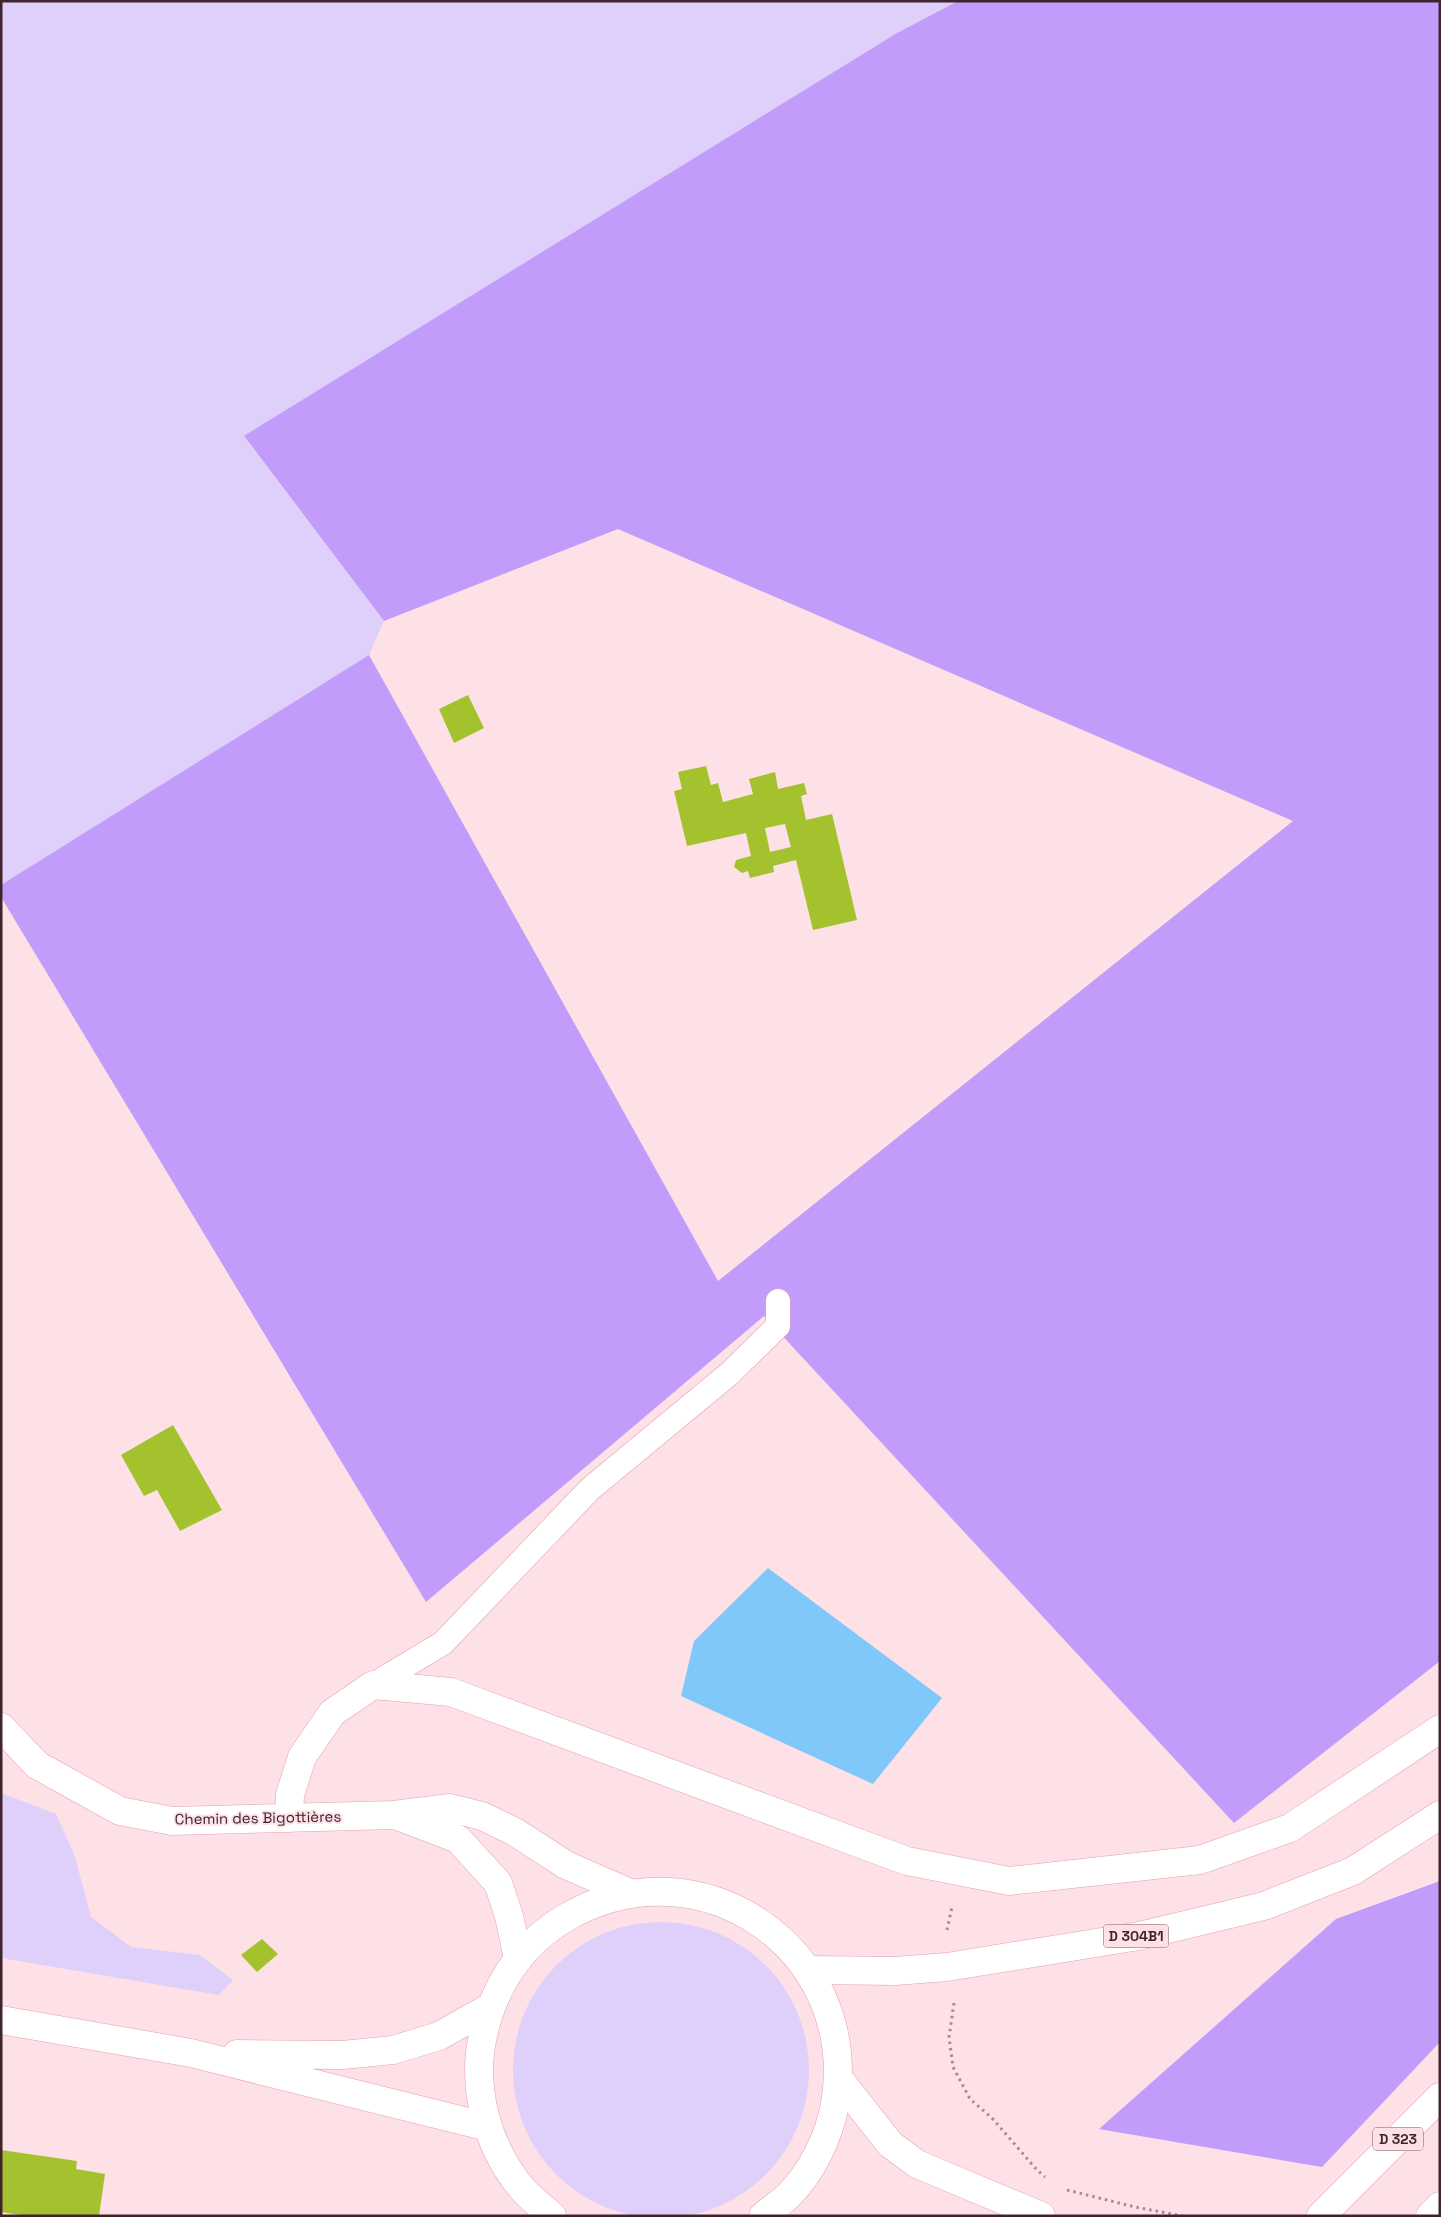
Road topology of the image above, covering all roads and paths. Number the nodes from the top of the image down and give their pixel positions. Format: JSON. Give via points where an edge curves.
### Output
{"nodes":[{"id":1,"x":778,"y":1301,"type":"dead end"},
{"id":2,"x":373,"y":1684,"type":"junction"},
{"id":3,"x":1,"y":1727,"type":"edge"},
{"id":4,"x":1440,"y":1729,"type":"edge"},
{"id":5,"x":394,"y":1815,"type":"junction"},
{"id":6,"x":1440,"y":1815,"type":"edge"},
{"id":7,"x":289,"y":1818,"type":"junction"},
{"id":8,"x":961,"y":1871,"type":"junction"},
{"id":9,"x":630,"y":1893,"type":"junction"},
{"id":10,"x":518,"y":1958,"type":"junction"},
{"id":11,"x":947,"y":1967,"type":"junction"},
{"id":12,"x":808,"y":1970,"type":"junction"},
{"id":13,"x":489,"y":2008,"type":"junction"},
{"id":14,"x":1,"y":2020,"type":"edge"},
{"id":15,"x":191,"y":2053,"type":"junction"},
{"id":16,"x":839,"y":2079,"type":"junction"},
{"id":17,"x":1440,"y":2098,"type":"edge"},
{"id":18,"x":488,"y":2127,"type":"junction"},
{"id":19,"x":1051,"y":2182,"type":"dead end"},
{"id":20,"x":1058,"y":2187,"type":"dead end"},
{"id":21,"x":1440,"y":2206,"type":"edge"},
{"id":22,"x":552,"y":2216,"type":"edge"},
{"id":23,"x":763,"y":2216,"type":"edge"},
{"id":24,"x":1041,"y":2216,"type":"edge"},
{"id":25,"x":1183,"y":2216,"type":"edge"},
{"id":26,"x":1321,"y":2216,"type":"edge"},
{"id":27,"x":1430,"y":2216,"type":"edge"}],
"edges":[{"from":1,"to":2,"type":"lane","via":[[778,1326],[729,1374],[590,1489],[443,1643]]},
{"from":2,"to":7,"type":"main road","via":[[332,1714],[302,1756],[290,1795]]},
{"from":2,"to":8,"type":"main road","via":[[451,1692],[906,1861]]},
{"from":3,"to":7,"type":"main road","name":"Chemin des Bigottières","via":[[37,1765],[120,1810],[172,1821]]},
{"from":4,"to":8,"type":"main road","via":[[1290,1828],[1200,1860],[1009,1881]]},
{"from":5,"to":7,"type":"main road","name":"Chemin des Bigottières"},
{"from":5,"to":9,"type":"main road","name":"Chemin des Bigottières","via":[[450,1808],[482,1816],[515,1832],[566,1865]]},
{"from":5,"to":10,"type":"main road","via":[[458,1838],[498,1883]]},
{"from":6,"to":11,"type":"main road","number":"D 304B1","via":[[1353,1871],[1264,1906],[1139,1936]]},
{"from":8,"to":11,"type":"path","via":[[946,1932]]},
{"from":9,"to":10,"type":"main road","via":[[587,1905],[549,1927]]},
{"from":9,"to":12,"type":"main road","via":[[681,1892],[730,1906],[774,1932]]},
{"from":10,"to":13,"type":"main road"},
{"from":11,"to":12,"type":"main road","number":"D 304B1","via":[[895,1971]]},
{"from":11,"to":19,"type":"path","via":[[954,2004],[949,2037],[953,2067],[970,2099]]},
{"from":12,"to":16,"type":"main road","via":[[826,2004],[837,2041]]},
{"from":13,"to":15,"type":"main road","via":[[439,2036],[393,2050],[343,2055]]},
{"from":13,"to":18,"type":"main road","via":[[480,2047],[479,2088]]},
{"from":14,"to":15,"type":"main road"},
{"from":15,"to":18,"type":"main road"},
{"from":16,"to":23,"type":"main road","via":[[832,2121],[815,2160],[789,2195]]},
{"from":16,"to":24,"type":"main road","via":[[890,2144],[916,2164]]},
{"from":17,"to":26,"type":"main road","number":"D 323"},
{"from":18,"to":22,"type":"main road","via":[[503,2161],[519,2184]]},
{"from":20,"to":25,"type":"path"},
{"from":21,"to":27,"type":"main road"}]}
